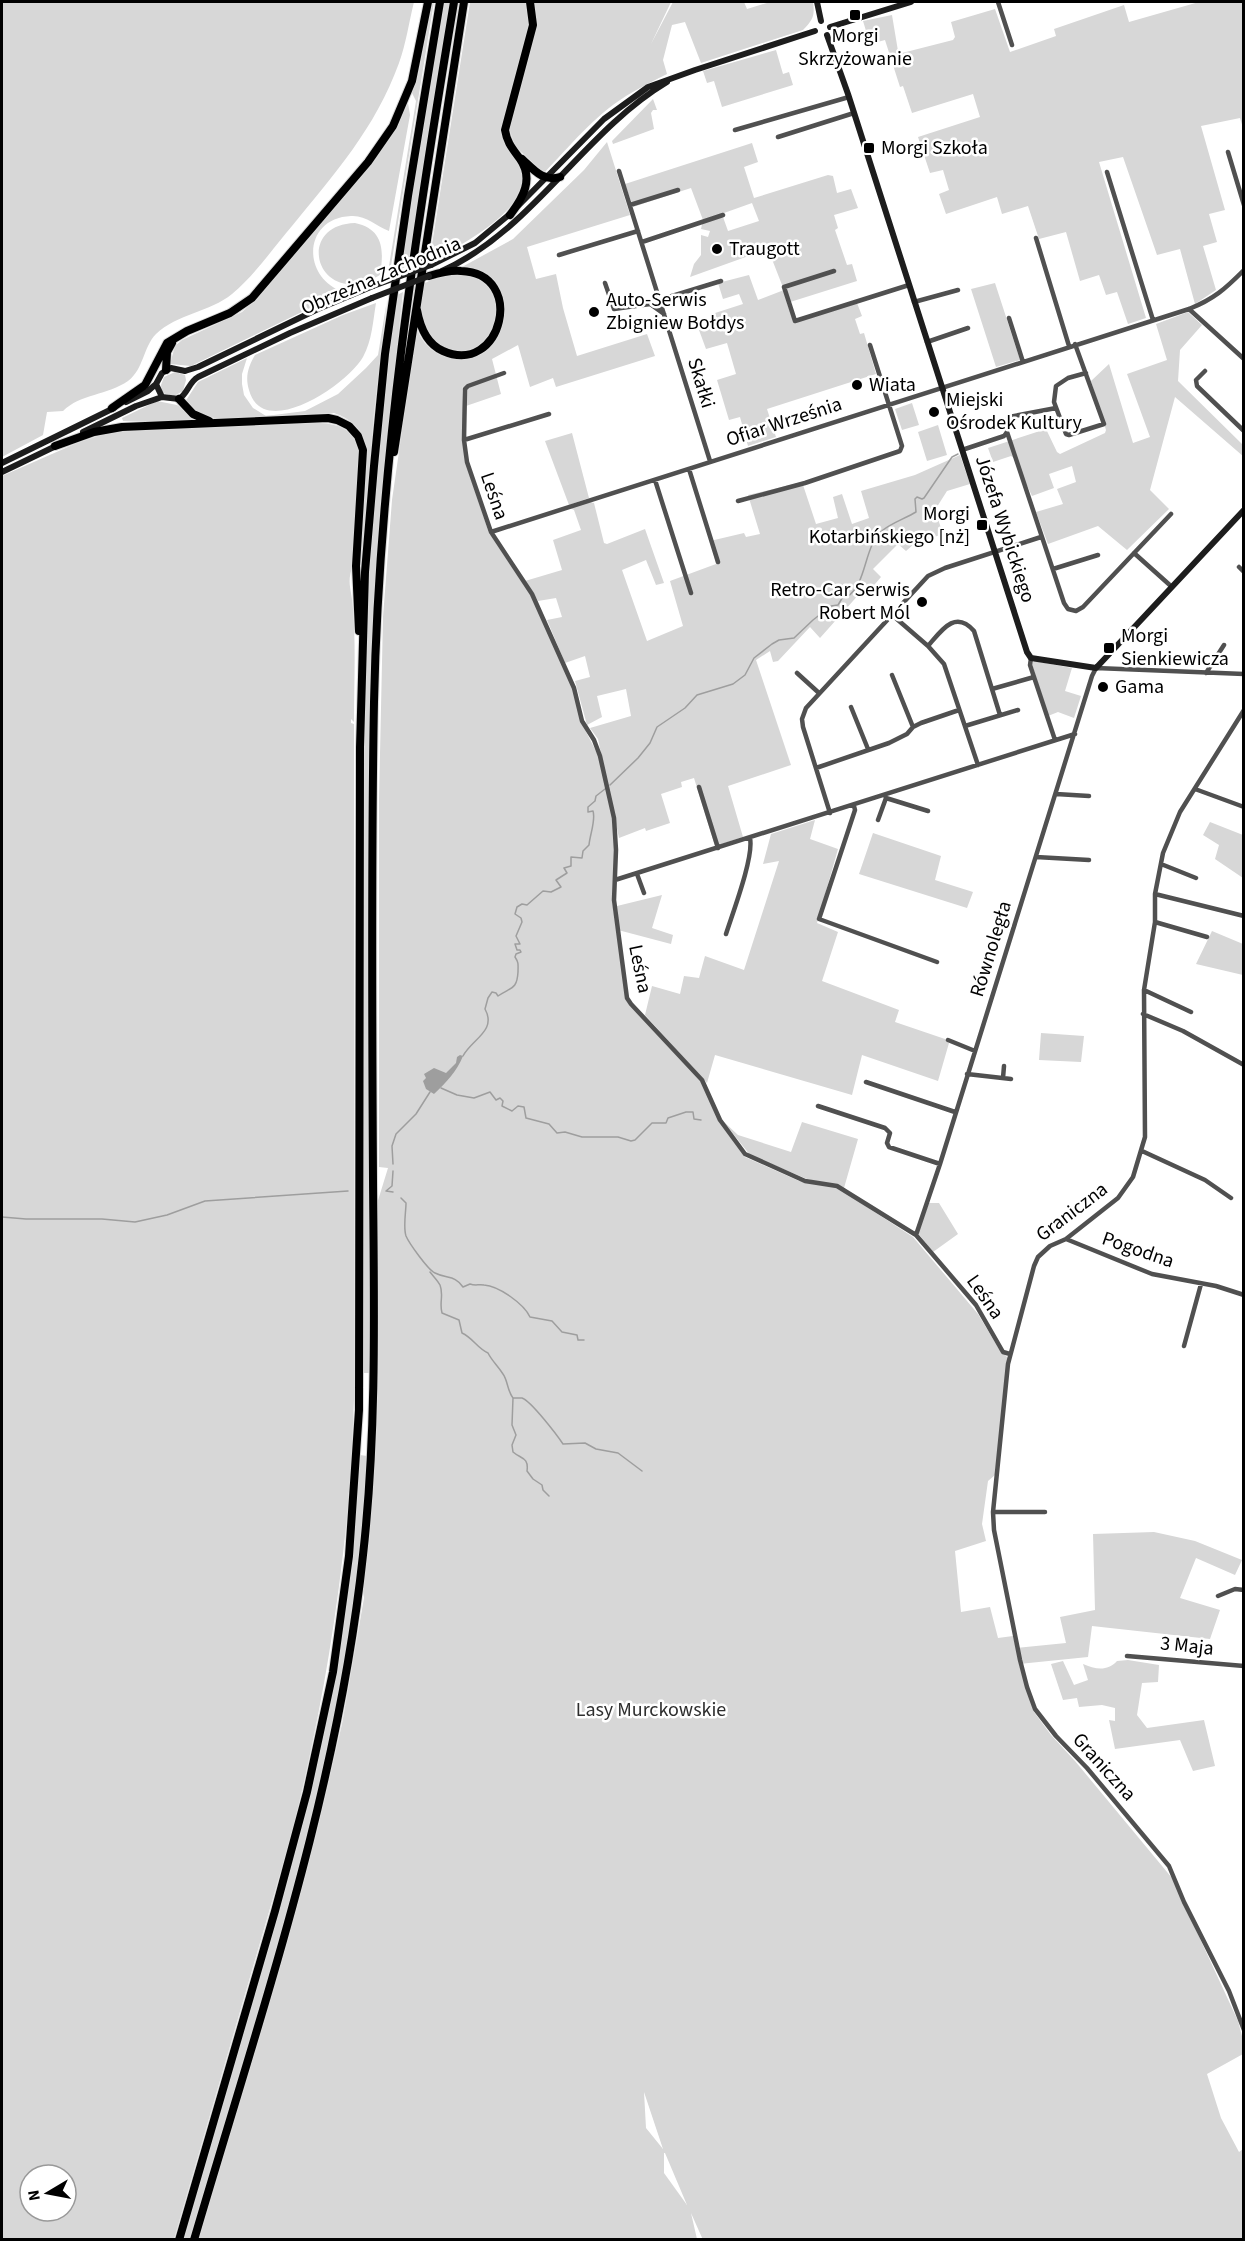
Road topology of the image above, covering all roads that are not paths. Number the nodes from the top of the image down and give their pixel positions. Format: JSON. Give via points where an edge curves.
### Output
{"nodes":[{"id":1,"x":428,"y":2,"type":"edge"},
{"id":2,"x":440,"y":2,"type":"edge"},
{"id":3,"x":454,"y":2,"type":"edge"},
{"id":4,"x":465,"y":2,"type":"edge"},
{"id":5,"x":530,"y":2,"type":"edge"},
{"id":6,"x":817,"y":2,"type":"edge"},
{"id":7,"x":911,"y":2,"type":"edge"},
{"id":8,"x":998,"y":2,"type":"edge"},
{"id":9,"x":821,"y":21,"type":"junction"},
{"id":10,"x":830,"y":27,"type":"junction"},
{"id":11,"x":816,"y":31,"type":"junction"},
{"id":12,"x":827,"y":35,"type":"junction"},
{"id":13,"x":1012,"y":45,"type":"dead end"},
{"id":14,"x":675,"y":77,"type":"junction"},
{"id":15,"x":849,"y":97,"type":"junction"},
{"id":16,"x":854,"y":113,"type":"junction"},
{"id":17,"x":735,"y":130,"type":"dead end"},
{"id":18,"x":778,"y":137,"type":"dead end"},
{"id":19,"x":1228,"y":152,"type":"dead end"},
{"id":20,"x":517,"y":155,"type":"junction"},
{"id":21,"x":619,"y":171,"type":"dead end"},
{"id":22,"x":1107,"y":172,"type":"dead end"},
{"id":23,"x":561,"y":177,"type":"junction"},
{"id":24,"x":547,"y":178,"type":"junction"},
{"id":25,"x":678,"y":190,"type":"dead end"},
{"id":26,"x":1244,"y":205,"type":"edge"},
{"id":27,"x":630,"y":206,"type":"junction"},
{"id":28,"x":510,"y":215,"type":"junction"},
{"id":29,"x":723,"y":215,"type":"dead end"},
{"id":30,"x":638,"y":231,"type":"junction"},
{"id":31,"x":1036,"y":238,"type":"dead end"},
{"id":32,"x":642,"y":242,"type":"junction"},
{"id":33,"x":559,"y":255,"type":"dead end"},
{"id":34,"x":1244,"y":270,"type":"edge"},
{"id":35,"x":834,"y":271,"type":"dead end"},
{"id":36,"x":429,"y":276,"type":"junction"},
{"id":37,"x":721,"y":281,"type":"dead end"},
{"id":38,"x":605,"y":283,"type":"dead end"},
{"id":39,"x":909,"y":285,"type":"junction"},
{"id":40,"x":958,"y":290,"type":"dead end"},
{"id":41,"x":417,"y":295,"type":"junction"},
{"id":42,"x":660,"y":300,"type":"junction"},
{"id":43,"x":914,"y":302,"type":"junction"},
{"id":44,"x":1189,"y":309,"type":"junction"},
{"id":45,"x":664,"y":314,"type":"junction"},
{"id":46,"x":1009,"y":318,"type":"dead end"},
{"id":47,"x":1153,"y":320,"type":"junction"},
{"id":48,"x":968,"y":328,"type":"dead end"},
{"id":49,"x":176,"y":338,"type":"junction"},
{"id":50,"x":927,"y":342,"type":"junction"},
{"id":51,"x":1075,"y":344,"type":"junction"},
{"id":52,"x":870,"y":345,"type":"dead end"},
{"id":53,"x":1069,"y":346,"type":"junction"},
{"id":54,"x":1244,"y":359,"type":"edge"},
{"id":55,"x":1023,"y":362,"type":"junction"},
{"id":56,"x":166,"y":370,"type":"junction"},
{"id":57,"x":1205,"y":370,"type":"dead end"},
{"id":58,"x":185,"y":371,"type":"junction"},
{"id":59,"x":504,"y":373,"type":"dead end"},
{"id":60,"x":1086,"y":373,"type":"junction"},
{"id":61,"x":156,"y":384,"type":"junction"},
{"id":62,"x":190,"y":385,"type":"junction"},
{"id":63,"x":942,"y":388,"type":"junction"},
{"id":64,"x":162,"y":397,"type":"junction"},
{"id":65,"x":179,"y":399,"type":"junction"},
{"id":66,"x":889,"y":404,"type":"junction"},
{"id":67,"x":112,"y":408,"type":"junction"},
{"id":68,"x":1056,"y":408,"type":"junction"},
{"id":69,"x":549,"y":414,"type":"dead end"},
{"id":70,"x":227,"y":423,"type":"junction"},
{"id":71,"x":1244,"y":431,"type":"edge"},
{"id":72,"x":1007,"y":432,"type":"junction"},
{"id":73,"x":464,"y":440,"type":"junction"},
{"id":74,"x":55,"y":446,"type":"junction"},
{"id":75,"x":962,"y":450,"type":"junction"},
{"id":76,"x":710,"y":461,"type":"junction"},
{"id":77,"x":2,"y":463,"type":"edge"},
{"id":78,"x":689,"y":469,"type":"junction"},
{"id":79,"x":2,"y":472,"type":"edge"},
{"id":80,"x":655,"y":480,"type":"junction"},
{"id":81,"x":738,"y":501,"type":"dead end"},
{"id":82,"x":1244,"y":510,"type":"edge"},
{"id":83,"x":1171,"y":514,"type":"dead end"},
{"id":84,"x":491,"y":532,"type":"junction"},
{"id":85,"x":382,"y":533,"type":"junction"},
{"id":86,"x":1041,"y":537,"type":"junction"},
{"id":87,"x":994,"y":551,"type":"junction"},
{"id":88,"x":1134,"y":554,"type":"junction"},
{"id":89,"x":1098,"y":555,"type":"dead end"},
{"id":90,"x":718,"y":562,"type":"dead end"},
{"id":91,"x":1053,"y":569,"type":"junction"},
{"id":92,"x":1172,"y":587,"type":"junction"},
{"id":93,"x":691,"y":593,"type":"dead end"},
{"id":94,"x":891,"y":615,"type":"junction"},
{"id":95,"x":1224,"y":645,"type":"dead end"},
{"id":96,"x":928,"y":646,"type":"junction"},
{"id":97,"x":1031,"y":658,"type":"junction"},
{"id":98,"x":362,"y":662,"type":"junction"},
{"id":99,"x":1096,"y":668,"type":"junction"},
{"id":100,"x":797,"y":673,"type":"dead end"},
{"id":101,"x":1206,"y":673,"type":"junction"},
{"id":102,"x":1244,"y":674,"type":"edge"},
{"id":103,"x":892,"y":675,"type":"dead end"},
{"id":104,"x":1034,"y":677,"type":"junction"},
{"id":105,"x":992,"y":689,"type":"junction"},
{"id":106,"x":819,"y":693,"type":"junction"},
{"id":107,"x":851,"y":707,"type":"dead end"},
{"id":108,"x":958,"y":710,"type":"junction"},
{"id":109,"x":1018,"y":710,"type":"dead end"},
{"id":110,"x":1244,"y":710,"type":"edge"},
{"id":111,"x":1000,"y":715,"type":"junction"},
{"id":112,"x":965,"y":726,"type":"junction"},
{"id":113,"x":914,"y":727,"type":"junction"},
{"id":114,"x":1075,"y":734,"type":"junction"},
{"id":115,"x":1055,"y":740,"type":"junction"},
{"id":116,"x":868,"y":749,"type":"junction"},
{"id":117,"x":978,"y":765,"type":"junction"},
{"id":118,"x":816,"y":768,"type":"junction"},
{"id":119,"x":699,"y":787,"type":"dead end"},
{"id":120,"x":1196,"y":789,"type":"junction"},
{"id":121,"x":1056,"y":794,"type":"junction"},
{"id":122,"x":1089,"y":796,"type":"dead end"},
{"id":123,"x":886,"y":797,"type":"junction"},
{"id":124,"x":854,"y":806,"type":"junction"},
{"id":125,"x":1244,"y":807,"type":"edge"},
{"id":126,"x":928,"y":811,"type":"dead end"},
{"id":127,"x":830,"y":813,"type":"junction"},
{"id":128,"x":878,"y":820,"type":"dead end"},
{"id":129,"x":750,"y":838,"type":"junction"},
{"id":130,"x":718,"y":848,"type":"junction"},
{"id":131,"x":1036,"y":857,"type":"junction"},
{"id":132,"x":1089,"y":860,"type":"dead end"},
{"id":133,"x":1161,"y":864,"type":"junction"},
{"id":134,"x":637,"y":874,"type":"junction"},
{"id":135,"x":1196,"y":878,"type":"dead end"},
{"id":136,"x":615,"y":880,"type":"junction"},
{"id":137,"x":644,"y":893,"type":"dead end"},
{"id":138,"x":1155,"y":894,"type":"junction"},
{"id":139,"x":1244,"y":916,"type":"edge"},
{"id":140,"x":1155,"y":922,"type":"junction"},
{"id":141,"x":726,"y":934,"type":"dead end"},
{"id":142,"x":1206,"y":937,"type":"dead end"},
{"id":143,"x":937,"y":962,"type":"dead end"},
{"id":144,"x":1144,"y":990,"type":"junction"},
{"id":145,"x":1191,"y":1012,"type":"dead end"},
{"id":146,"x":1143,"y":1014,"type":"junction"},
{"id":147,"x":948,"y":1040,"type":"dead end"},
{"id":148,"x":975,"y":1051,"type":"junction"},
{"id":149,"x":1244,"y":1065,"type":"edge"},
{"id":150,"x":1004,"y":1066,"type":"dead end"},
{"id":151,"x":967,"y":1074,"type":"junction"},
{"id":152,"x":1003,"y":1078,"type":"junction"},
{"id":153,"x":1011,"y":1079,"type":"dead end"},
{"id":154,"x":866,"y":1082,"type":"dead end"},
{"id":155,"x":818,"y":1106,"type":"dead end"},
{"id":156,"x":955,"y":1112,"type":"junction"},
{"id":157,"x":1142,"y":1151,"type":"junction"},
{"id":158,"x":940,"y":1164,"type":"junction"},
{"id":159,"x":1231,"y":1198,"type":"dead end"},
{"id":160,"x":916,"y":1235,"type":"junction"},
{"id":161,"x":1066,"y":1239,"type":"junction"},
{"id":162,"x":1202,"y":1284,"type":"junction"},
{"id":163,"x":1244,"y":1295,"type":"edge"},
{"id":164,"x":1184,"y":1346,"type":"dead end"},
{"id":165,"x":1010,"y":1354,"type":"junction"},
{"id":166,"x":993,"y":1512,"type":"junction"},
{"id":167,"x":1045,"y":1512,"type":"dead end"},
{"id":168,"x":1244,"y":1590,"type":"edge"},
{"id":169,"x":1218,"y":1596,"type":"dead end"},
{"id":170,"x":1127,"y":1656,"type":"dead end"},
{"id":171,"x":1244,"y":1666,"type":"edge"},
{"id":172,"x":1244,"y":2030,"type":"edge"},
{"id":173,"x":179,"y":2240,"type":"edge"},
{"id":174,"x":194,"y":2240,"type":"edge"}],
"edges":[{"from":1,"to":49,"type":"highway","via":[[407,96],[393,126],[368,162],[252,298],[230,313]]},
{"from":2,"to":98,"type":"highway","via":[[384,366],[368,531]]},
{"from":3,"to":85,"type":"highway","via":[[405,312]]},
{"from":4,"to":41,"type":"highway"},
{"from":5,"to":20,"type":"highway","via":[[533,25],[505,130]]},
{"from":6,"to":9,"type":"street"},
{"from":7,"to":10,"type":"street"},
{"from":8,"to":13,"type":"street"},
{"from":9,"to":10,"type":"street"},
{"from":9,"to":11,"type":"street"},
{"from":10,"to":12,"type":"street"},
{"from":11,"to":12,"type":"street","via":[[820,36]]},
{"from":11,"to":14,"type":"street","name":"Obrzeżna Zachodnia"},
{"from":12,"to":15,"type":"street","name":"Józefa Wybickiego"},
{"from":14,"to":23,"type":"street","name":"Obrzeżna Zachodnia","via":[[639,100]]},
{"from":14,"to":24,"type":"street","name":"Obrzeżna Zachodnia","via":[[648,87],[604,119]]},
{"from":15,"to":16,"type":"street","name":"Józefa Wybickiego"},
{"from":15,"to":17,"type":"street"},
{"from":16,"to":18,"type":"street"},
{"from":16,"to":39,"type":"street","name":"Józefa Wybickiego"},
{"from":19,"to":26,"type":"street"},
{"from":20,"to":24,"type":"highway"},
{"from":20,"to":28,"type":"highway","via":[[527,182]]},
{"from":21,"to":27,"type":"street","name":"Skałki"},
{"from":22,"to":47,"type":"street"},
{"from":23,"to":24,"type":"highway"},
{"from":23,"to":36,"type":"street","name":"Obrzeżna Zachodnia","via":[[493,241]]},
{"from":24,"to":28,"type":"street","name":"Obrzeżna Zachodnia"},
{"from":25,"to":27,"type":"street"},
{"from":27,"to":30,"type":"street","name":"Skałki"},
{"from":28,"to":58,"type":"street","name":"Obrzeżna Zachodnia","bridge":true,"via":[[475,243],[431,265],[318,309]]},
{"from":29,"to":32,"type":"street"},
{"from":30,"to":32,"type":"street","name":"Skałki"},
{"from":30,"to":33,"type":"street"},
{"from":31,"to":53,"type":"street"},
{"from":32,"to":42,"type":"street","name":"Skałki"},
{"from":34,"to":44,"type":"street","name":"Ofiar Września","via":[[1217,296]]},
{"from":35,"to":39,"type":"street","via":[[784,287],[795,321]]},
{"from":36,"to":41,"type":"highway","via":[[460,270],[488,281],[501,309],[497,332],[474,352],[446,353],[421,328]]},
{"from":36,"to":62,"type":"street","name":"Obrzeżna Zachodnia","bridge":true,"via":[[249,352],[198,377]]},
{"from":37,"to":42,"type":"street"},
{"from":38,"to":45,"type":"street","via":[[614,309],[650,304]]},
{"from":39,"to":43,"type":"street","name":"Józefa Wybickiego"},
{"from":40,"to":43,"type":"street"},
{"from":41,"to":85,"type":"highway"},
{"from":42,"to":45,"type":"street","name":"Skałki"},
{"from":43,"to":50,"type":"street","name":"Józefa Wybickiego"},
{"from":44,"to":47,"type":"street","name":"Ofiar Września"},
{"from":44,"to":54,"type":"street"},
{"from":45,"to":76,"type":"street","name":"Skałki"},
{"from":46,"to":55,"type":"street"},
{"from":47,"to":51,"type":"street","name":"Ofiar Września"},
{"from":48,"to":50,"type":"street"},
{"from":49,"to":56,"type":"highway","via":[[167,352]]},
{"from":49,"to":67,"type":"highway","via":[[162,350],[145,385]]},
{"from":50,"to":63,"type":"street","name":"Józefa Wybickiego"},
{"from":51,"to":53,"type":"street","name":"Ofiar Września"},
{"from":51,"to":60,"type":"street"},
{"from":52,"to":66,"type":"street"},
{"from":53,"to":55,"type":"street","name":"Ofiar Września"},
{"from":55,"to":63,"type":"street","name":"Ofiar Września"},
{"from":56,"to":58,"type":"street"},
{"from":56,"to":61,"type":"street"},
{"from":57,"to":71,"type":"street","via":[[1196,380],[1197,386]]},
{"from":58,"to":62,"type":"street"},
{"from":59,"to":73,"type":"street","name":"Leśna","via":[[465,389]]},
{"from":60,"to":68,"type":"street","via":[[1056,386]]},
{"from":60,"to":68,"type":"street","via":[[1104,424],[1066,434]]},
{"from":61,"to":64,"type":"street"},
{"from":61,"to":67,"type":"street"},
{"from":62,"to":65,"type":"street"},
{"from":63,"to":66,"type":"street","name":"Ofiar Września"},
{"from":63,"to":75,"type":"street","name":"Józefa Wybickiego"},
{"from":64,"to":65,"type":"street"},
{"from":64,"to":74,"type":"street"},
{"from":65,"to":70,"type":"highway","via":[[199,418]]},
{"from":66,"to":76,"type":"street","name":"Ofiar Września"},
{"from":66,"to":81,"type":"street","via":[[902,446],[897,453]]},
{"from":67,"to":77,"type":"street"},
{"from":68,"to":72,"type":"street","via":[[1009,417]]},
{"from":69,"to":73,"type":"street"},
{"from":70,"to":74,"type":"highway","via":[[122,427]]},
{"from":70,"to":98,"type":"highway","via":[[328,418],[344,422],[358,436],[363,450],[356,593]]},
{"from":72,"to":75,"type":"street"},
{"from":72,"to":86,"type":"street"},
{"from":73,"to":84,"type":"street","name":"Leśna","via":[[467,462]]},
{"from":74,"to":79,"type":"street"},
{"from":75,"to":87,"type":"street","name":"Józefa Wybickiego"},
{"from":76,"to":78,"type":"street","name":"Ofiar Września"},
{"from":78,"to":80,"type":"street","name":"Ofiar Września"},
{"from":78,"to":90,"type":"street"},
{"from":80,"to":84,"type":"street","name":"Ofiar Września"},
{"from":80,"to":93,"type":"street"},
{"from":82,"to":92,"type":"street"},
{"from":83,"to":88,"type":"street"},
{"from":84,"to":136,"type":"street","name":"Leśna","via":[[532,594],[574,688],[582,721],[600,756],[614,818]]},
{"from":85,"to":174,"type":"highway","via":[[373,786],[372,1412],[363,1555],[346,1674],[318,1805]]},
{"from":86,"to":87,"type":"street"},
{"from":86,"to":91,"type":"street"},
{"from":87,"to":94,"type":"street","via":[[931,574]]},
{"from":87,"to":97,"type":"street","name":"Józefa Wybickiego"},
{"from":88,"to":91,"type":"street","via":[[1076,611],[1064,603]]},
{"from":88,"to":92,"type":"street"},
{"from":89,"to":91,"type":"street"},
{"from":92,"to":99,"type":"street"},
{"from":94,"to":96,"type":"street"},
{"from":94,"to":106,"type":"street"},
{"from":95,"to":101,"type":"street"},
{"from":96,"to":105,"type":"street","via":[[950,623],[965,624],[974,632]]},
{"from":96,"to":108,"type":"street","via":[[944,664]]},
{"from":97,"to":99,"type":"street"},
{"from":97,"to":104,"type":"street","name":"Józefa Wybickiego"},
{"from":98,"to":173,"type":"highway","via":[[359,1370],[349,1556],[329,1691],[305,1802]]},
{"from":99,"to":101,"type":"street"},
{"from":99,"to":114,"type":"street","name":"Równoległa"},
{"from":100,"to":106,"type":"street"},
{"from":101,"to":102,"type":"street"},
{"from":103,"to":113,"type":"street"},
{"from":104,"to":105,"type":"street"},
{"from":104,"to":115,"type":"street","name":"Józefa Wybickiego"},
{"from":105,"to":111,"type":"street"},
{"from":106,"to":118,"type":"street","via":[[802,719]]},
{"from":107,"to":116,"type":"street"},
{"from":108,"to":112,"type":"street"},
{"from":108,"to":113,"type":"street"},
{"from":109,"to":111,"type":"street"},
{"from":110,"to":120,"type":"street","name":"Graniczna"},
{"from":111,"to":112,"type":"street"},
{"from":112,"to":117,"type":"street"},
{"from":113,"to":116,"type":"street","via":[[889,743]]},
{"from":114,"to":115,"type":"street"},
{"from":114,"to":121,"type":"street","name":"Równoległa"},
{"from":115,"to":117,"type":"street"},
{"from":116,"to":118,"type":"street"},
{"from":117,"to":123,"type":"street"},
{"from":118,"to":127,"type":"street"},
{"from":119,"to":130,"type":"street"},
{"from":120,"to":125,"type":"street"},
{"from":120,"to":133,"type":"street","name":"Graniczna","via":[[1180,812]]},
{"from":121,"to":122,"type":"street"},
{"from":121,"to":131,"type":"street","name":"Równoległa"},
{"from":123,"to":124,"type":"street"},
{"from":123,"to":126,"type":"street"},
{"from":123,"to":128,"type":"street"},
{"from":124,"to":127,"type":"street"},
{"from":124,"to":143,"type":"street","via":[[819,919]]},
{"from":127,"to":129,"type":"street"},
{"from":129,"to":130,"type":"street"},
{"from":129,"to":141,"type":"street","via":[[745,871]]},
{"from":130,"to":134,"type":"street"},
{"from":131,"to":132,"type":"street"},
{"from":131,"to":148,"type":"street","name":"Równoległa"},
{"from":133,"to":135,"type":"street"},
{"from":133,"to":138,"type":"street","name":"Graniczna"},
{"from":134,"to":136,"type":"street"},
{"from":134,"to":137,"type":"street"},
{"from":136,"to":160,"type":"street","name":"Leśna","via":[[614,900],[627,998],[702,1080],[720,1120],[745,1154],[805,1181],[837,1186]]},
{"from":138,"to":139,"type":"street"},
{"from":138,"to":140,"type":"street","name":"Graniczna"},
{"from":140,"to":142,"type":"street"},
{"from":140,"to":144,"type":"street","name":"Graniczna"},
{"from":144,"to":145,"type":"street"},
{"from":144,"to":146,"type":"street","name":"Graniczna"},
{"from":146,"to":149,"type":"street"},
{"from":146,"to":157,"type":"street","name":"Graniczna"},
{"from":147,"to":148,"type":"street"},
{"from":148,"to":151,"type":"street","name":"Równoległa"},
{"from":150,"to":152,"type":"street"},
{"from":151,"to":152,"type":"street"},
{"from":151,"to":156,"type":"street","name":"Równoległa"},
{"from":152,"to":153,"type":"street"},
{"from":154,"to":156,"type":"street"},
{"from":155,"to":158,"type":"street","via":[[885,1128],[890,1133],[889,1147]]},
{"from":156,"to":158,"type":"street","name":"Równoległa"},
{"from":157,"to":159,"type":"street","via":[[1205,1180]]},
{"from":157,"to":161,"type":"street","name":"Graniczna","via":[[1134,1177],[1118,1198]]},
{"from":158,"to":160,"type":"street","name":"Równoległa"},
{"from":160,"to":165,"type":"street","name":"Leśna","via":[[976,1305],[1003,1352]]},
{"from":161,"to":162,"type":"street","name":"Pogodna","via":[[1152,1274]]},
{"from":161,"to":165,"type":"street","name":"Graniczna","via":[[1038,1257]]},
{"from":162,"to":163,"type":"street","name":"Pogodna"},
{"from":162,"to":164,"type":"street"},
{"from":165,"to":166,"type":"street","name":"Graniczna"},
{"from":166,"to":167,"type":"street"},
{"from":166,"to":172,"type":"street","name":"Graniczna","via":[[1020,1660],[1035,1709],[1169,1866]]},
{"from":168,"to":169,"type":"street"},
{"from":170,"to":171,"type":"street","name":"3 Maja"}]}
